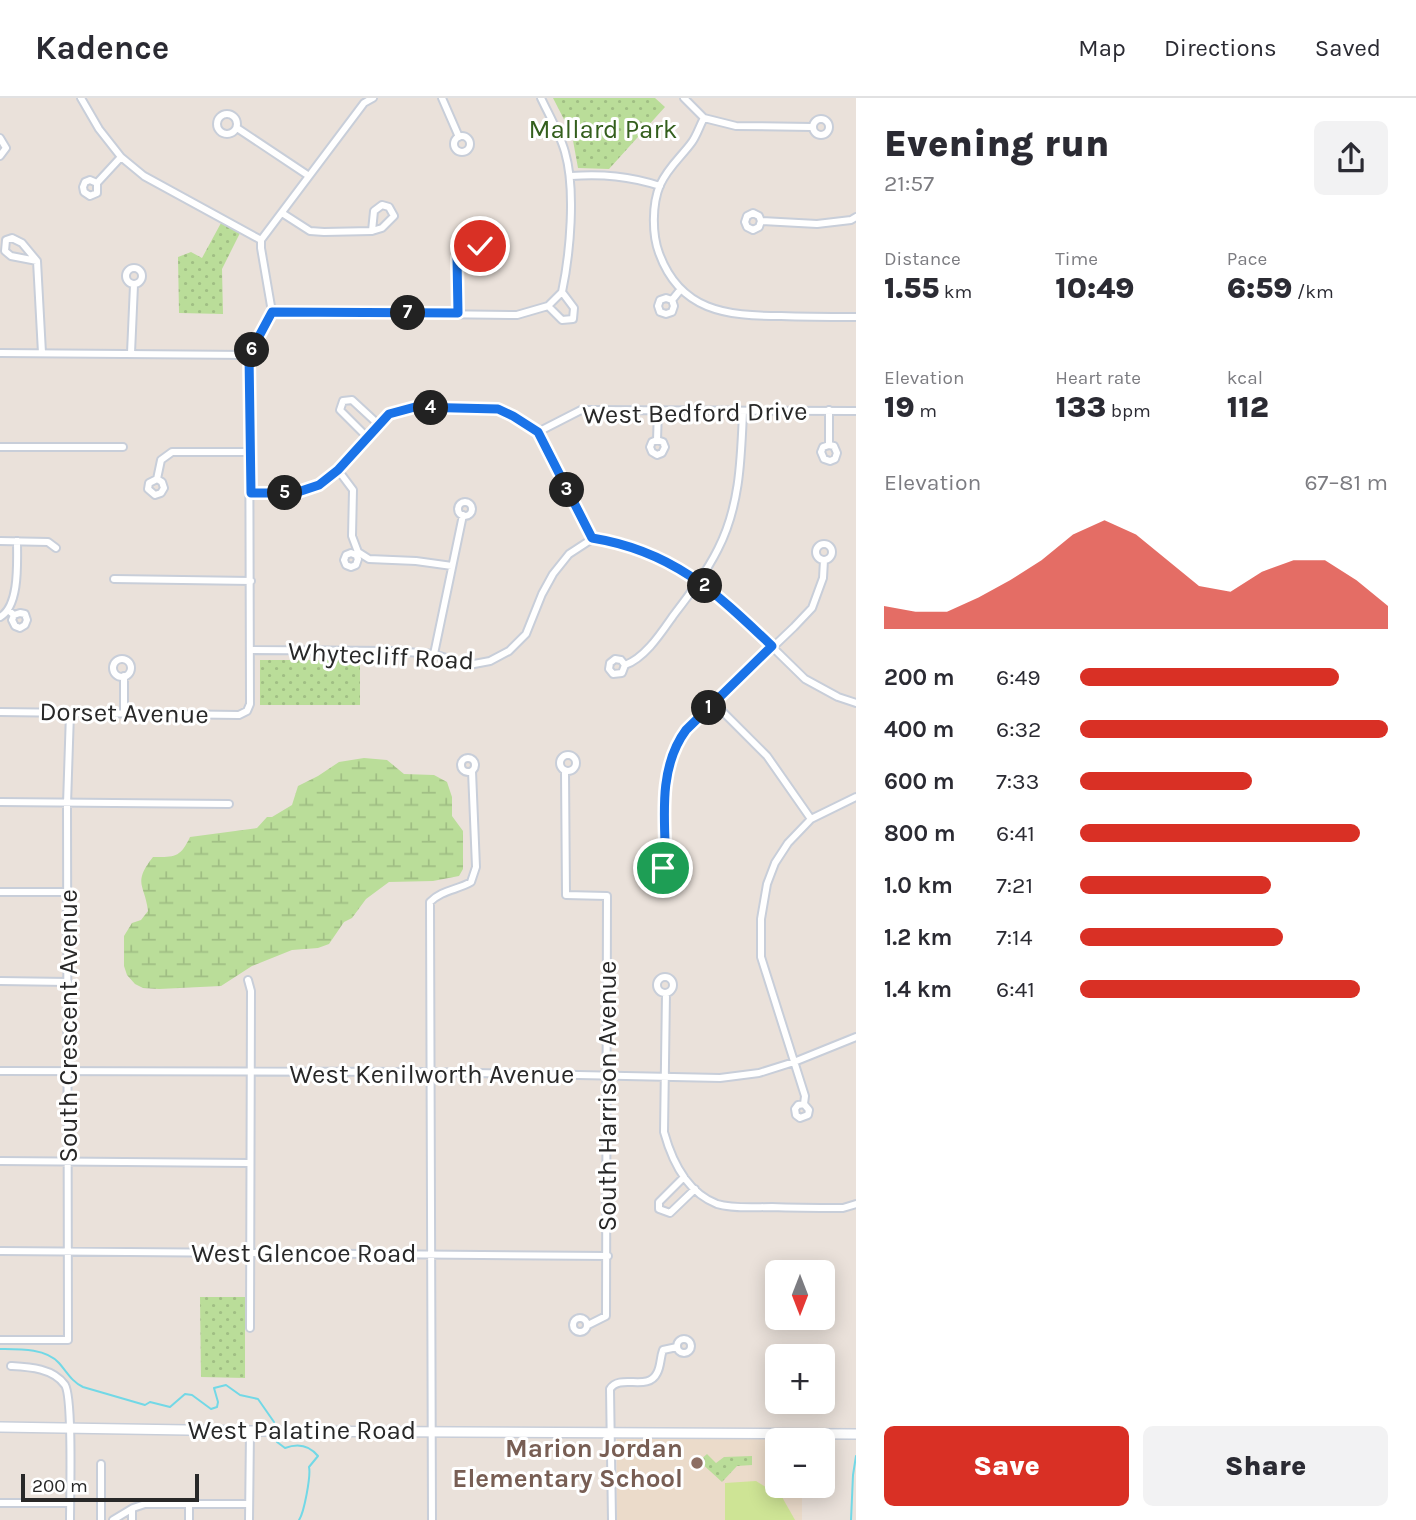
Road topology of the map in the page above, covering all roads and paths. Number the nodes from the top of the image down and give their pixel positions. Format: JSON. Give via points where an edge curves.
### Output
{"nodes":[{"id":1,"x":81,"y":98,"type":"edge"},
{"id":2,"x":373,"y":98,"type":"edge"},
{"id":3,"x":442,"y":98,"type":"edge"},
{"id":4,"x":541,"y":98,"type":"edge"},
{"id":5,"x":684,"y":98,"type":"edge"},
{"id":6,"x":704,"y":118,"type":"junction"},
{"id":7,"x":812,"y":127,"type":"dead end"},
{"id":8,"x":237,"y":128,"type":"dead end"},
{"id":9,"x":459,"y":137,"type":"dead end"},
{"id":10,"x":0,"y":138,"type":"edge"},
{"id":11,"x":0,"y":156,"type":"edge"},
{"id":12,"x":121,"y":158,"type":"junction"},
{"id":13,"x":309,"y":176,"type":"junction"},
{"id":14,"x":571,"y":176,"type":"junction"},
{"id":15,"x":97,"y":183,"type":"dead end"},
{"id":16,"x":660,"y":186,"type":"junction"},
{"id":17,"x":282,"y":213,"type":"junction"},
{"id":18,"x":856,"y":217,"type":"edge"},
{"id":19,"x":761,"y":221,"type":"dead end"},
{"id":20,"x":372,"y":231,"type":"dead end"},
{"id":21,"x":261,"y":240,"type":"junction"},
{"id":22,"x":469,"y":243,"type":"dead end"},
{"id":23,"x":37,"y":261,"type":"junction"},
{"id":24,"x":134,"y":285,"type":"dead end"},
{"id":25,"x":681,"y":289,"type":"junction"},
{"id":26,"x":562,"y":292,"type":"junction"},
{"id":27,"x":671,"y":300,"type":"dead end"},
{"id":28,"x":548,"y":306,"type":"junction"},
{"id":29,"x":272,"y":312,"type":"junction"},
{"id":30,"x":458,"y":313,"type":"junction"},
{"id":31,"x":856,"y":317,"type":"edge"},
{"id":32,"x":0,"y":352,"type":"edge"},
{"id":33,"x":42,"y":353,"type":"junction"},
{"id":34,"x":131,"y":353,"type":"junction"},
{"id":35,"x":249,"y":355,"type":"junction"},
{"id":36,"x":659,"y":409,"type":"junction"},
{"id":37,"x":829,"y":410,"type":"junction"},
{"id":38,"x":856,"y":411,"type":"edge"},
{"id":39,"x":743,"y":412,"type":"junction"},
{"id":40,"x":378,"y":424,"type":"junction"},
{"id":41,"x":538,"y":432,"type":"junction"},
{"id":42,"x":367,"y":437,"type":"junction"},
{"id":43,"x":657,"y":440,"type":"dead end"},
{"id":44,"x":828,"y":445,"type":"dead end"},
{"id":45,"x":0,"y":447,"type":"edge"},
{"id":46,"x":123,"y":447,"type":"dead end"},
{"id":47,"x":250,"y":452,"type":"junction"},
{"id":48,"x":338,"y":470,"type":"junction"},
{"id":49,"x":157,"y":479,"type":"dead end"},
{"id":50,"x":251,"y":493,"type":"junction"},
{"id":51,"x":463,"y":516,"type":"dead end"},
{"id":52,"x":592,"y":538,"type":"junction"},
{"id":53,"x":0,"y":541,"type":"edge"},
{"id":54,"x":17,"y":541,"type":"junction"},
{"id":55,"x":56,"y":548,"type":"dead end"},
{"id":56,"x":824,"y":560,"type":"dead end"},
{"id":57,"x":452,"y":566,"type":"junction"},
{"id":58,"x":114,"y":579,"type":"dead end"},
{"id":59,"x":251,"y":581,"type":"junction"},
{"id":60,"x":698,"y":581,"type":"junction"},
{"id":61,"x":8,"y":610,"type":"junction"},
{"id":62,"x":14,"y":615,"type":"dead end"},
{"id":63,"x":0,"y":617,"type":"edge"},
{"id":64,"x":772,"y":646,"type":"junction"},
{"id":65,"x":251,"y":650,"type":"junction"},
{"id":66,"x":434,"y":654,"type":"junction"},
{"id":67,"x":625,"y":665,"type":"dead end"},
{"id":68,"x":124,"y":676,"type":"dead end"},
{"id":69,"x":714,"y":703,"type":"junction"},
{"id":70,"x":856,"y":703,"type":"edge"},
{"id":71,"x":0,"y":712,"type":"edge"},
{"id":72,"x":124,"y":712,"type":"junction"},
{"id":73,"x":69,"y":713,"type":"junction"},
{"id":74,"x":472,"y":771,"type":"dead end"},
{"id":75,"x":565,"y":771,"type":"dead end"},
{"id":76,"x":856,"y":797,"type":"edge"},
{"id":77,"x":0,"y":802,"type":"edge"},
{"id":78,"x":67,"y":804,"type":"junction"},
{"id":79,"x":229,"y":804,"type":"dead end"},
{"id":80,"x":811,"y":819,"type":"junction"},
{"id":81,"x":666,"y":868,"type":"dead end"},
{"id":82,"x":0,"y":892,"type":"edge"},
{"id":83,"x":68,"y":892,"type":"junction"},
{"id":84,"x":247,"y":980,"type":"dead end"},
{"id":85,"x":0,"y":981,"type":"edge"},
{"id":86,"x":68,"y":982,"type":"junction"},
{"id":87,"x":666,"y":993,"type":"dead end"},
{"id":88,"x":856,"y":1037,"type":"edge"},
{"id":89,"x":794,"y":1062,"type":"junction"},
{"id":90,"x":0,"y":1071,"type":"edge"},
{"id":91,"x":68,"y":1072,"type":"junction"},
{"id":92,"x":431,"y":1072,"type":"junction"},
{"id":93,"x":250,"y":1073,"type":"junction"},
{"id":94,"x":608,"y":1075,"type":"junction"},
{"id":95,"x":666,"y":1078,"type":"junction"},
{"id":96,"x":804,"y":1104,"type":"dead end"},
{"id":97,"x":0,"y":1161,"type":"edge"},
{"id":98,"x":68,"y":1162,"type":"junction"},
{"id":99,"x":249,"y":1163,"type":"junction"},
{"id":100,"x":684,"y":1177,"type":"junction"},
{"id":101,"x":695,"y":1189,"type":"junction"},
{"id":102,"x":856,"y":1203,"type":"edge"},
{"id":103,"x":0,"y":1251,"type":"edge"},
{"id":104,"x":69,"y":1251,"type":"junction"},
{"id":105,"x":248,"y":1252,"type":"junction"},
{"id":106,"x":432,"y":1253,"type":"junction"},
{"id":107,"x":608,"y":1256,"type":"junction"},
{"id":108,"x":588,"y":1325,"type":"dead end"},
{"id":109,"x":250,"y":1328,"type":"dead end"},
{"id":110,"x":0,"y":1340,"type":"edge"},
{"id":111,"x":677,"y":1347,"type":"dead end"},
{"id":112,"x":11,"y":1366,"type":"dead end"},
{"id":113,"x":0,"y":1427,"type":"edge"},
{"id":114,"x":69,"y":1428,"type":"junction"},
{"id":115,"x":250,"y":1431,"type":"junction"},
{"id":116,"x":433,"y":1432,"type":"junction"},
{"id":117,"x":611,"y":1432,"type":"junction"},
{"id":118,"x":856,"y":1434,"type":"edge"},
{"id":119,"x":101,"y":1464,"type":"dead end"},
{"id":120,"x":0,"y":1503,"type":"edge"},
{"id":121,"x":70,"y":1503,"type":"junction"},
{"id":122,"x":189,"y":1504,"type":"junction"},
{"id":123,"x":249,"y":1504,"type":"junction"},
{"id":124,"x":132,"y":1509,"type":"junction"},
{"id":125,"x":70,"y":1520,"type":"edge"},
{"id":126,"x":101,"y":1520,"type":"edge"},
{"id":127,"x":113,"y":1520,"type":"edge"},
{"id":128,"x":132,"y":1520,"type":"edge"},
{"id":129,"x":188,"y":1520,"type":"edge"},
{"id":130,"x":249,"y":1520,"type":"edge"},
{"id":131,"x":432,"y":1520,"type":"edge"},
{"id":132,"x":612,"y":1520,"type":"edge"}],
"edges":[{"from":1,"to":12,"type":"street"},
{"from":2,"to":13,"type":"street","via":[[364,103]]},
{"from":3,"to":9,"type":"street"},
{"from":4,"to":14,"type":"street","via":[[565,149]]},
{"from":5,"to":6,"type":"street"},
{"from":6,"to":7,"type":"street","via":[[736,126]]},
{"from":6,"to":16,"type":"street"},
{"from":8,"to":13,"type":"street"},
{"from":10,"to":11,"type":"street","via":[[5,148]]},
{"from":12,"to":15,"type":"street"},
{"from":12,"to":21,"type":"street","via":[[144,176]]},
{"from":13,"to":17,"type":"street"},
{"from":14,"to":16,"type":"street","via":[[602,174]]},
{"from":14,"to":26,"type":"street"},
{"from":16,"to":25,"type":"street","via":[[654,212],[656,243],[665,270]]},
{"from":17,"to":20,"type":"street","via":[[310,230]]},
{"from":17,"to":21,"type":"street"},
{"from":18,"to":19,"type":"street","via":[[817,224]]},
{"from":21,"to":29,"type":"street"},
{"from":22,"to":30,"type":"street","via":[[457,258]]},
{"from":23,"to":23,"type":"street","via":[[22,243],[6,240],[5,251],[11,256]]},
{"from":23,"to":33,"type":"street"},
{"from":24,"to":34,"type":"street"},
{"from":25,"to":27,"type":"street"},
{"from":25,"to":31,"type":"street","via":[[714,311],[744,316]]},
{"from":26,"to":28,"type":"street"},
{"from":26,"to":28,"type":"street","via":[[574,309],[573,319],[562,320]]},
{"from":28,"to":30,"type":"street","via":[[517,315]]},
{"from":29,"to":30,"type":"street"},
{"from":29,"to":35,"type":"street"},
{"from":32,"to":33,"type":"street"},
{"from":33,"to":34,"type":"street"},
{"from":34,"to":35,"type":"street"},
{"from":35,"to":47,"type":"street"},
{"from":36,"to":39,"type":"street","name":"West Bedford Drive"},
{"from":36,"to":41,"type":"street","name":"West Bedford Drive","via":[[581,410]]},
{"from":36,"to":43,"type":"street"},
{"from":37,"to":38,"type":"street","name":"West Bedford Drive"},
{"from":37,"to":39,"type":"street","name":"West Bedford Drive"},
{"from":37,"to":44,"type":"street"},
{"from":39,"to":60,"type":"street","via":[[741,470],[731,517]]},
{"from":40,"to":41,"type":"street","via":[[389,414],[415,407],[498,409]]},
{"from":40,"to":42,"type":"street"},
{"from":40,"to":42,"type":"street","via":[[352,400],[343,401],[340,410]]},
{"from":41,"to":52,"type":"street"},
{"from":42,"to":48,"type":"street"},
{"from":45,"to":46,"type":"street"},
{"from":47,"to":49,"type":"street","via":[[166,454]]},
{"from":47,"to":50,"type":"street"},
{"from":48,"to":50,"type":"street","via":[[319,485],[295,493]]},
{"from":48,"to":57,"type":"street","via":[[353,491],[352,536],[357,553],[369,559]]},
{"from":50,"to":59,"type":"street"},
{"from":51,"to":57,"type":"street"},
{"from":52,"to":60,"type":"street","via":[[657,556]]},
{"from":52,"to":66,"type":"street","name":"Whytecliff Road","via":[[569,554],[553,574],[526,634],[509,651],[474,664]]},
{"from":53,"to":54,"type":"street"},
{"from":54,"to":55,"type":"street","via":[[48,542]]},
{"from":54,"to":61,"type":"street","via":[[16,579]]},
{"from":56,"to":64,"type":"street","via":[[812,608]]},
{"from":57,"to":66,"type":"street"},
{"from":58,"to":59,"type":"street"},
{"from":59,"to":65,"type":"street"},
{"from":60,"to":64,"type":"street"},
{"from":60,"to":67,"type":"street","via":[[662,632]]},
{"from":61,"to":62,"type":"street"},
{"from":61,"to":63,"type":"street"},
{"from":64,"to":69,"type":"street"},
{"from":64,"to":70,"type":"street","via":[[805,679]]},
{"from":65,"to":66,"type":"street","name":"Whytecliff Road"},
{"from":65,"to":72,"type":"street","name":"Dorset Avenue","via":[[250,704],[239,715]]},
{"from":68,"to":72,"type":"street"},
{"from":69,"to":80,"type":"street","via":[[767,756]]},
{"from":69,"to":81,"type":"street","via":[[674,745],[665,787]]},
{"from":71,"to":73,"type":"street","name":"Dorset Avenue"},
{"from":72,"to":73,"type":"street","name":"Dorset Avenue"},
{"from":73,"to":78,"type":"street","name":"South Crescent Avenue"},
{"from":74,"to":92,"type":"street","via":[[476,867],[471,882],[440,892],[430,902]]},
{"from":75,"to":94,"type":"street","name":"South Harrison Avenue","via":[[566,895],[607,896]]},
{"from":76,"to":80,"type":"street"},
{"from":77,"to":78,"type":"street"},
{"from":78,"to":79,"type":"street"},
{"from":78,"to":83,"type":"street","name":"South Crescent Avenue"},
{"from":80,"to":89,"type":"street","via":[[775,863],[761,919],[761,957]]},
{"from":82,"to":83,"type":"street"},
{"from":83,"to":86,"type":"street","name":"South Crescent Avenue"},
{"from":84,"to":93,"type":"street","via":[[251,990]]},
{"from":85,"to":86,"type":"street"},
{"from":86,"to":91,"type":"street","name":"South Crescent Avenue"},
{"from":87,"to":95,"type":"street"},
{"from":88,"to":89,"type":"street","name":"West Kenilworth Avenue"},
{"from":89,"to":95,"type":"street","name":"West Kenilworth Avenue","via":[[720,1078]]},
{"from":89,"to":96,"type":"street"},
{"from":90,"to":91,"type":"street","name":"West Kenilworth Avenue"},
{"from":91,"to":93,"type":"street","name":"West Kenilworth Avenue"},
{"from":91,"to":98,"type":"street","name":"South Crescent Avenue"},
{"from":92,"to":93,"type":"street","name":"West Kenilworth Avenue"},
{"from":92,"to":94,"type":"street","name":"West Kenilworth Avenue"},
{"from":92,"to":106,"type":"street"},
{"from":93,"to":99,"type":"street"},
{"from":94,"to":95,"type":"street","name":"West Kenilworth Avenue"},
{"from":94,"to":107,"type":"street","name":"South Harrison Avenue"},
{"from":95,"to":100,"type":"street","via":[[664,1132]]},
{"from":97,"to":98,"type":"street"},
{"from":98,"to":99,"type":"street"},
{"from":98,"to":104,"type":"street","name":"South Crescent Avenue"},
{"from":99,"to":105,"type":"street"},
{"from":100,"to":101,"type":"street"},
{"from":100,"to":101,"type":"street","via":[[659,1202],[659,1209],[670,1213]]},
{"from":101,"to":102,"type":"street","via":[[718,1204],[739,1207],[843,1208]]},
{"from":103,"to":104,"type":"street","name":"West Glencoe Road"},
{"from":104,"to":105,"type":"street","name":"West Glencoe Road"},
{"from":104,"to":110,"type":"street","name":"South Crescent Avenue","via":[[68,1340]]},
{"from":105,"to":106,"type":"street","name":"West Glencoe Road"},
{"from":105,"to":109,"type":"street"},
{"from":106,"to":107,"type":"street","name":"West Glencoe Road"},
{"from":106,"to":116,"type":"street"},
{"from":107,"to":108,"type":"street","name":"South Harrison Avenue","via":[[606,1316]]},
{"from":111,"to":117,"type":"street","via":[[663,1350],[657,1375],[651,1380],[613,1384]]},
{"from":112,"to":114,"type":"street","via":[[55,1375],[66,1386]]},
{"from":113,"to":114,"type":"main road","name":"West Palatine Road"},
{"from":114,"to":115,"type":"main road","name":"West Palatine Road"},
{"from":114,"to":121,"type":"street"},
{"from":115,"to":116,"type":"main road","name":"West Palatine Road"},
{"from":115,"to":123,"type":"street"},
{"from":116,"to":117,"type":"main road","name":"West Palatine Road"},
{"from":116,"to":131,"type":"street"},
{"from":117,"to":118,"type":"main road","name":"West Palatine Road"},
{"from":117,"to":132,"type":"street"},
{"from":119,"to":126,"type":"street"},
{"from":120,"to":121,"type":"street"},
{"from":121,"to":125,"type":"street"},
{"from":122,"to":123,"type":"street"},
{"from":122,"to":124,"type":"street","via":[[145,1504]]},
{"from":122,"to":129,"type":"street"},
{"from":123,"to":130,"type":"street"},
{"from":124,"to":127,"type":"street"},
{"from":124,"to":128,"type":"street"}]}
